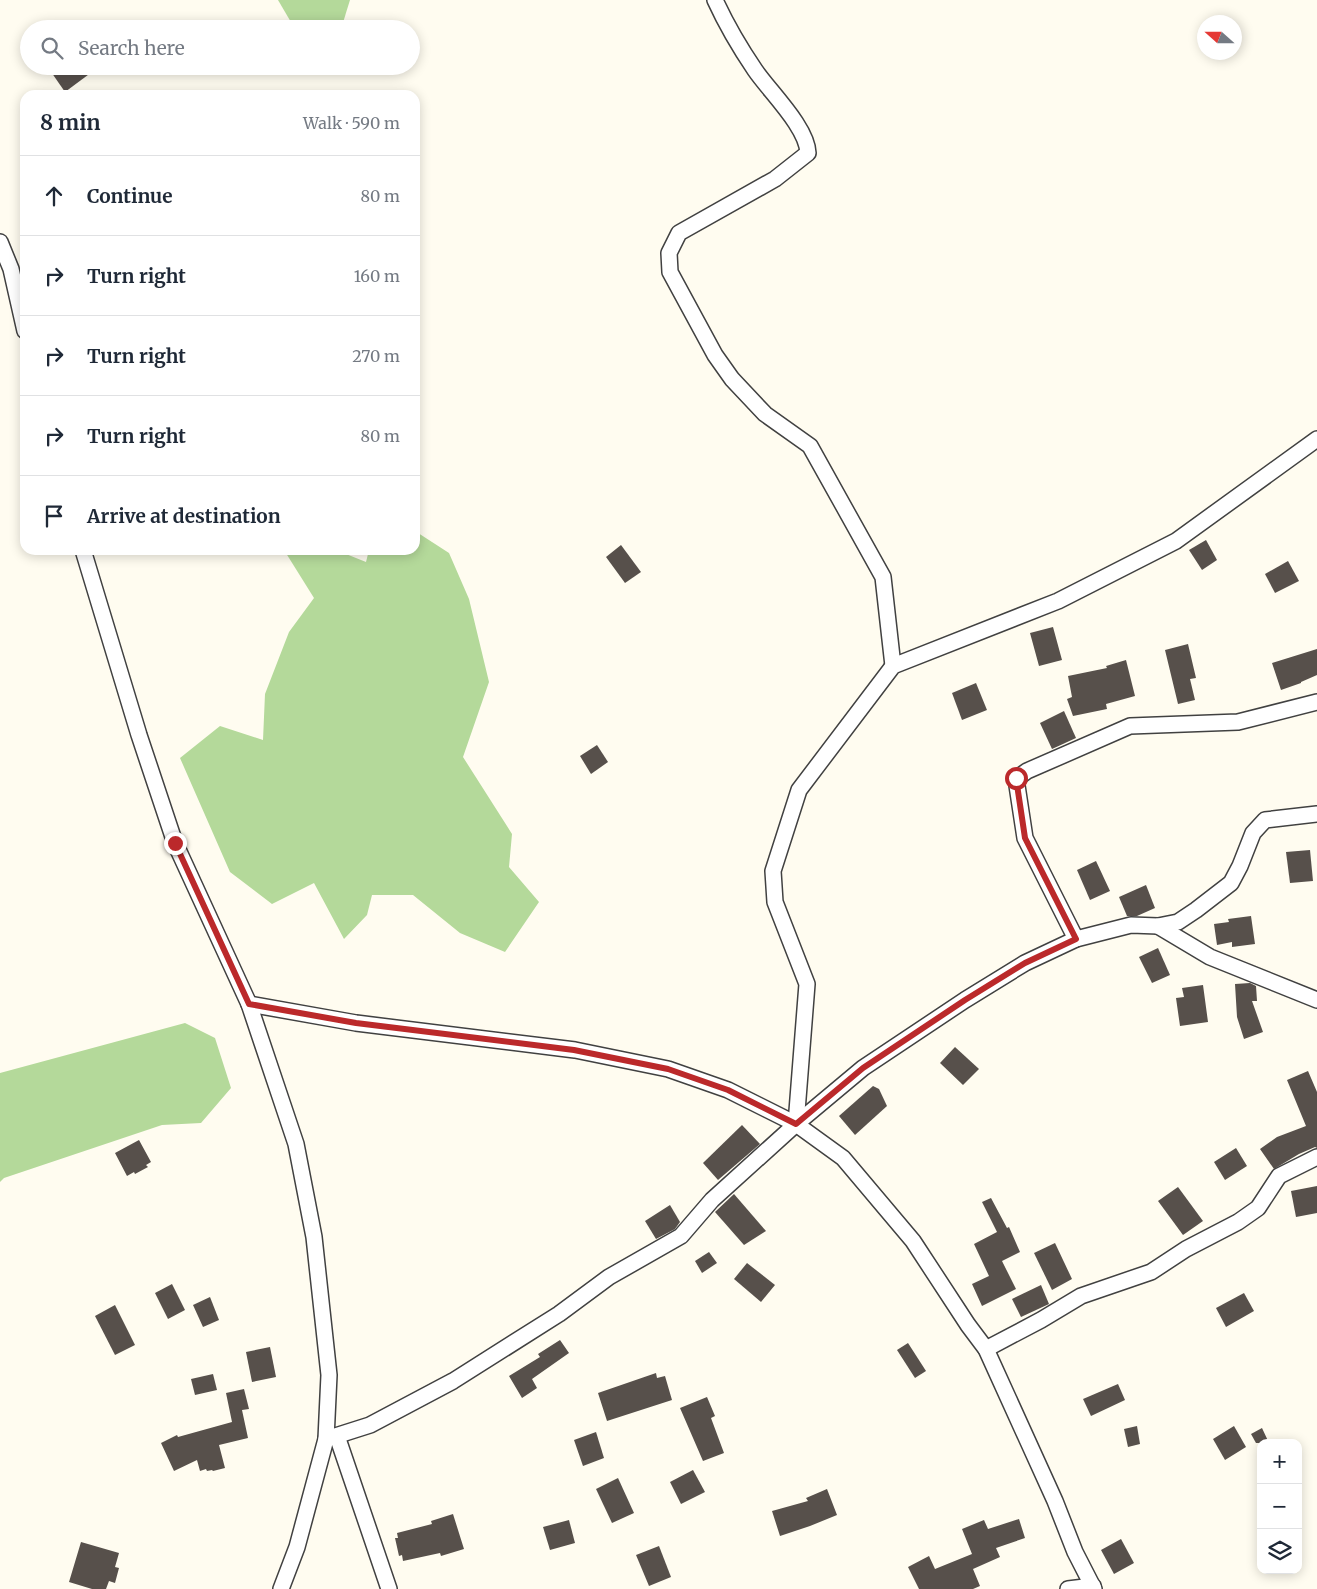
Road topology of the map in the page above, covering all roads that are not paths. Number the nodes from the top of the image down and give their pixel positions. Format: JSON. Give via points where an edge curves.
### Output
{"nodes":[{"id":1,"x":715,"y":0,"type":"edge"},
{"id":2,"x":0,"y":242,"type":"edge"},
{"id":3,"x":20,"y":309,"type":"edge"},
{"id":4,"x":1317,"y":439,"type":"edge"},
{"id":5,"x":85,"y":555,"type":"edge"},
{"id":6,"x":894,"y":666,"type":"junction"},
{"id":7,"x":1317,"y":702,"type":"edge"},
{"id":8,"x":1317,"y":814,"type":"edge"},
{"id":9,"x":1158,"y":926,"type":"junction"},
{"id":10,"x":1076,"y":939,"type":"junction"},
{"id":11,"x":1317,"y":1000,"type":"edge"},
{"id":12,"x":249,"y":1004,"type":"junction"},
{"id":13,"x":796,"y":1124,"type":"junction"},
{"id":14,"x":1317,"y":1157,"type":"edge"},
{"id":15,"x":986,"y":1349,"type":"junction"},
{"id":16,"x":332,"y":1438,"type":"junction"},
{"id":17,"x":1094,"y":1588,"type":"edge"},
{"id":18,"x":282,"y":1589,"type":"edge"},
{"id":19,"x":389,"y":1589,"type":"edge"},
{"id":20,"x":1068,"y":1589,"type":"edge"}],
"edges":[{"from":1,"to":6,"type":"street","via":[[755,70],[801,130],[808,144],[808,153],[776,179],[680,233],[669,253],[670,272],[715,355],[732,379],[765,414],[810,446],[883,577]]},
{"from":2,"to":3,"type":"street","via":[[11,269]]},
{"from":4,"to":6,"type":"street","via":[[1176,541],[1058,601]]},
{"from":5,"to":12,"type":"street","via":[[139,736],[175,843]]},
{"from":6,"to":13,"type":"street","via":[[800,790],[773,871],[775,902],[807,984]]},
{"from":7,"to":10,"type":"street","via":[[1238,722],[1130,726],[1016,778],[1025,838]]},
{"from":8,"to":9,"type":"street","via":[[1266,820],[1253,833],[1231,883],[1178,922]]},
{"from":9,"to":10,"type":"street","via":[[1131,926]]},
{"from":9,"to":11,"type":"street","via":[[1210,957]]},
{"from":10,"to":13,"type":"street","via":[[1025,963],[965,1000],[863,1068]]},
{"from":12,"to":13,"type":"street","via":[[356,1023],[574,1050],[668,1069],[728,1090]]},
{"from":12,"to":16,"type":"street","via":[[296,1144],[314,1237]]},
{"from":13,"to":15,"type":"street","via":[[849,1165],[913,1241]]},
{"from":13,"to":16,"type":"street","via":[[712,1200],[681,1236],[609,1276],[559,1314],[453,1381],[370,1424]]},
{"from":14,"to":15,"type":"street","via":[[1279,1176],[1258,1208],[1238,1222],[1150,1272],[1081,1296]]},
{"from":15,"to":17,"type":"street"},
{"from":16,"to":18,"type":"street"},
{"from":16,"to":19,"type":"street"},
{"from":17,"to":20,"type":"street"}]}
